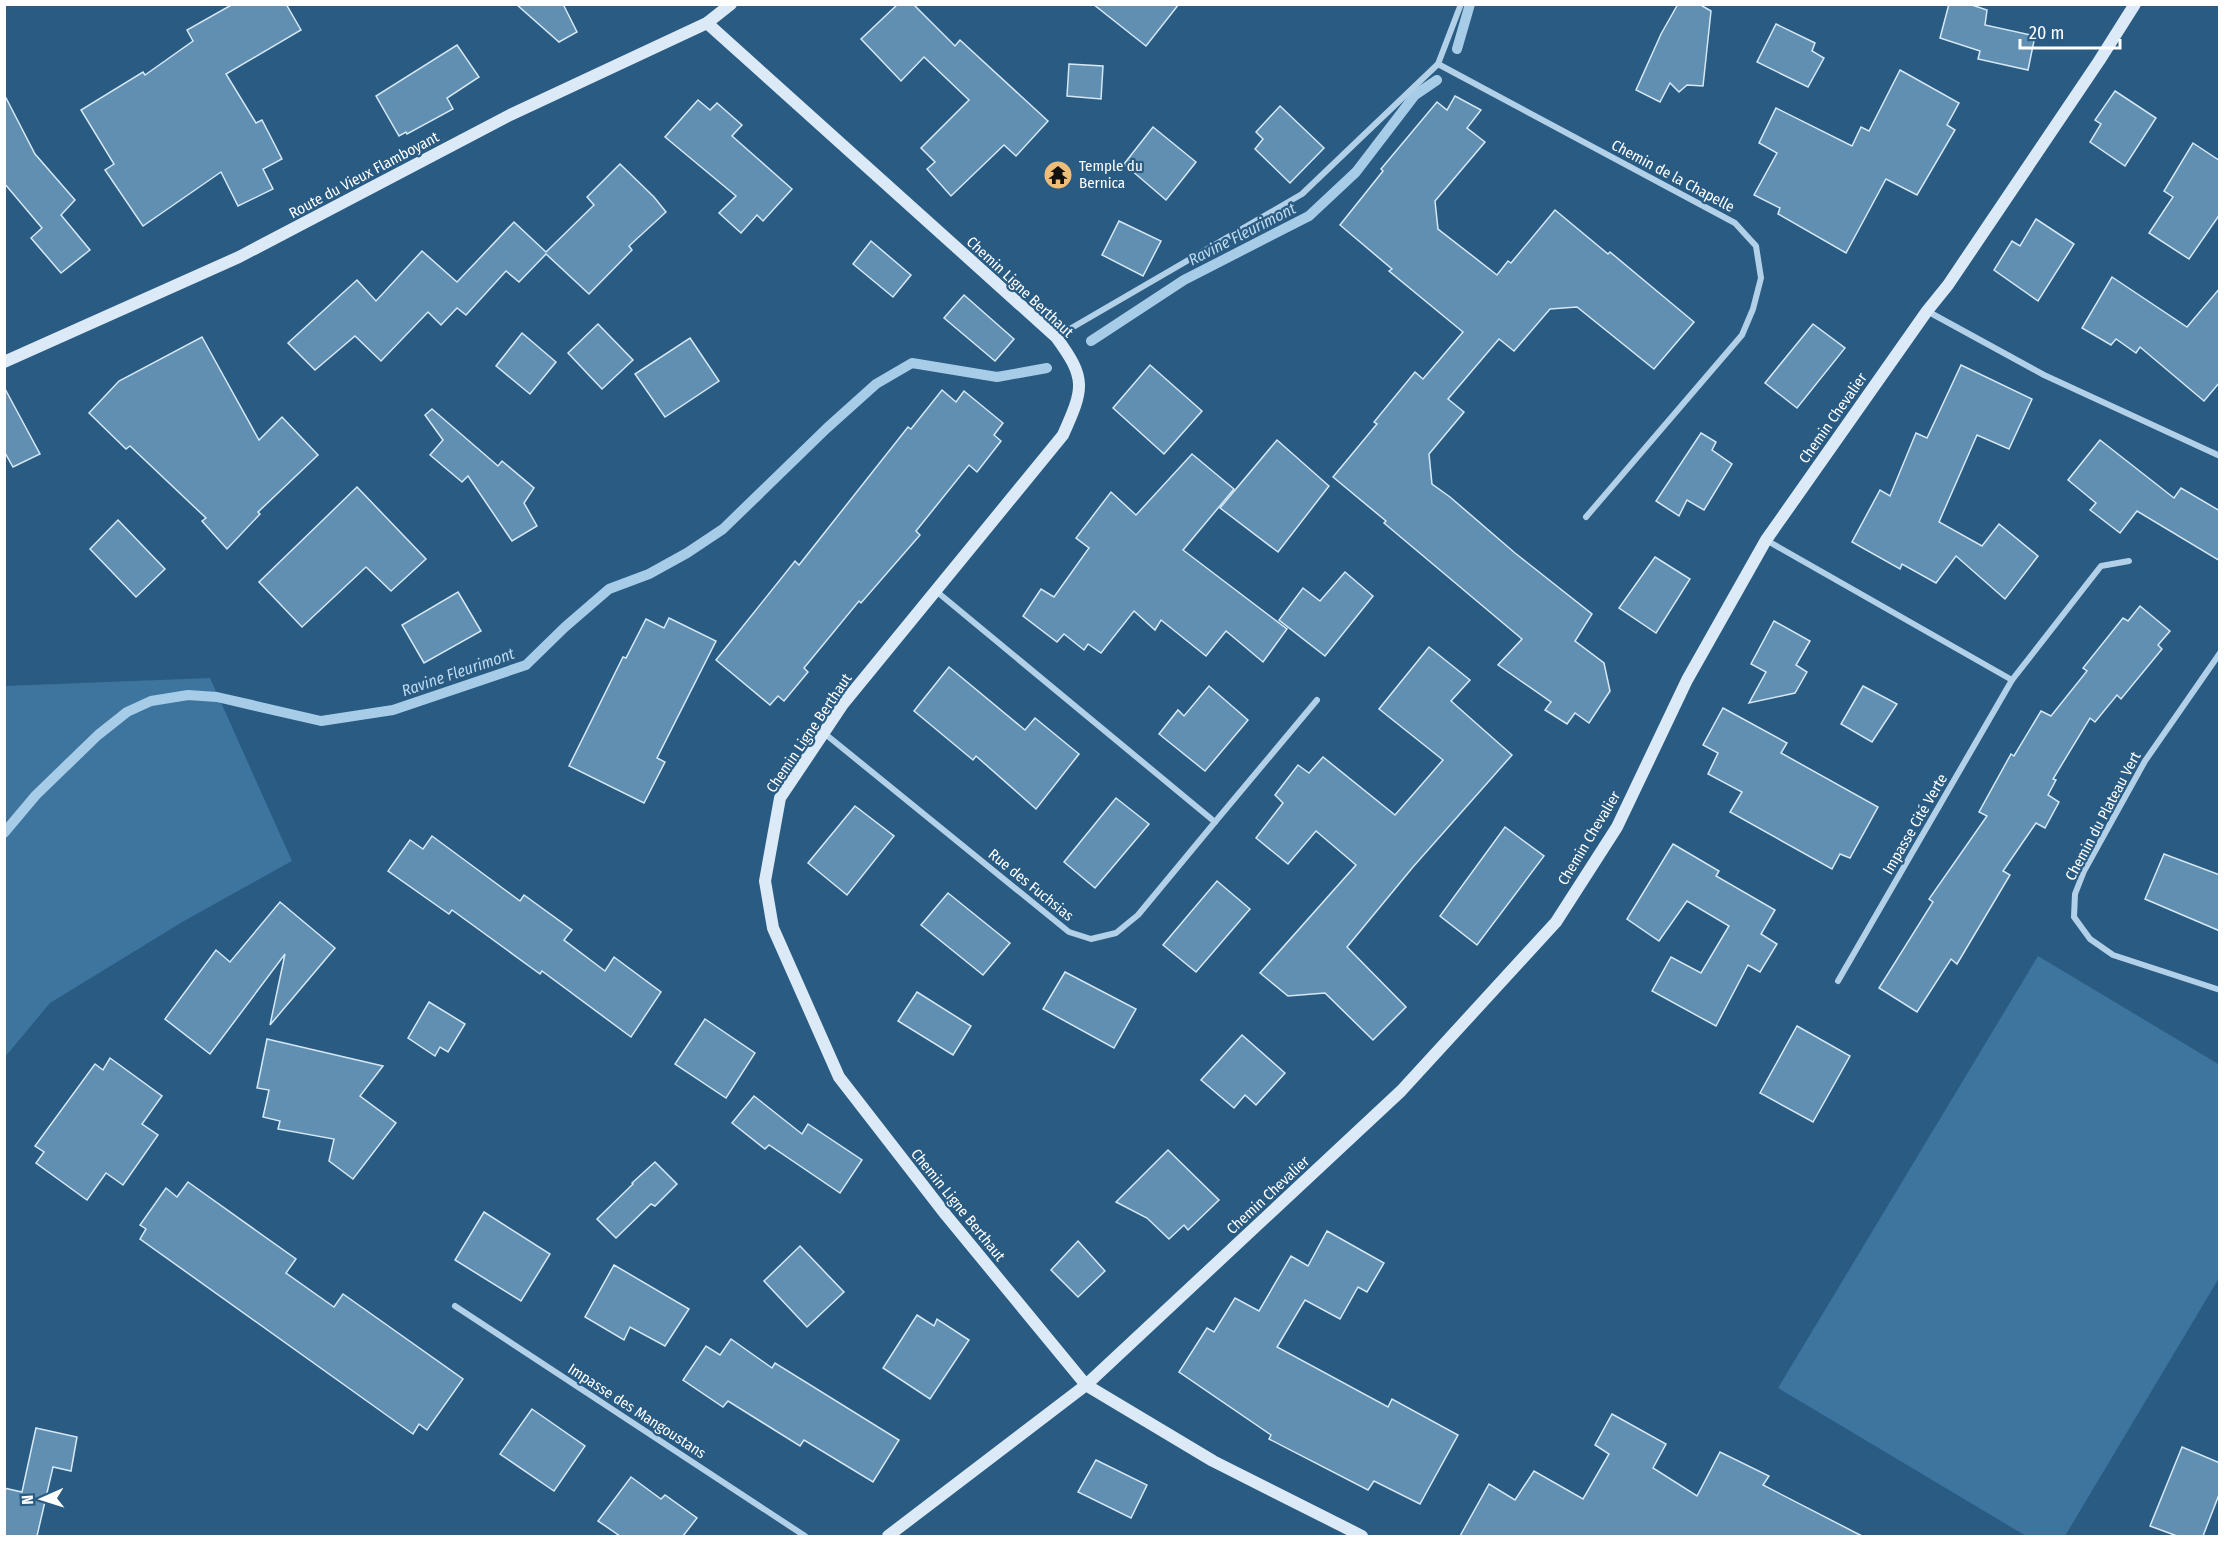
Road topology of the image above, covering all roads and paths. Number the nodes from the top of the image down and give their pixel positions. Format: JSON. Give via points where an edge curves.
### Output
{"nodes":[{"id":1,"x":731,"y":4,"type":"edge"},
{"id":2,"x":1461,"y":4,"type":"edge"},
{"id":3,"x":2135,"y":4,"type":"edge"},
{"id":4,"x":707,"y":23,"type":"junction"},
{"id":5,"x":1438,"y":64,"type":"junction"},
{"id":6,"x":1927,"y":311,"type":"junction"},
{"id":7,"x":1056,"y":337,"type":"junction"},
{"id":8,"x":4,"y":362,"type":"edge"},
{"id":9,"x":2220,"y":456,"type":"edge"},
{"id":10,"x":1586,"y":517,"type":"dead end"},
{"id":11,"x":1766,"y":540,"type":"junction"},
{"id":12,"x":2129,"y":561,"type":"dead end"},
{"id":13,"x":936,"y":591,"type":"junction"},
{"id":14,"x":2220,"y":653,"type":"edge"},
{"id":15,"x":2012,"y":680,"type":"junction"},
{"id":16,"x":1317,"y":700,"type":"dead end"},
{"id":17,"x":824,"y":733,"type":"junction"},
{"id":18,"x":1215,"y":822,"type":"junction"},
{"id":19,"x":1838,"y":981,"type":"dead end"},
{"id":20,"x":2220,"y":990,"type":"edge"},
{"id":21,"x":455,"y":1306,"type":"dead end"},
{"id":22,"x":1086,"y":1385,"type":"junction"},
{"id":23,"x":805,"y":1536,"type":"edge"},
{"id":24,"x":888,"y":1536,"type":"edge"},
{"id":25,"x":1362,"y":1536,"type":"edge"}],
"edges":[{"from":1,"to":4,"type":"street","name":"Route du Vieux Flamboyant"},
{"from":2,"to":5,"type":"street"},
{"from":3,"to":6,"type":"street","name":"Chemin Chevalier"},
{"from":4,"to":7,"type":"street","name":"Chemin Ligne Berthaut"},
{"from":4,"to":8,"type":"street","name":"Route du Vieux Flamboyant","via":[[510,116],[239,257]]},
{"from":5,"to":7,"type":"street","via":[[1302,194]]},
{"from":5,"to":10,"type":"street","name":"Chemin de la Chapelle","via":[[1735,223],[1756,246],[1761,278],[1742,335]]},
{"from":6,"to":9,"type":"street","via":[[2044,375]]},
{"from":6,"to":11,"type":"street","name":"Chemin Chevalier"},
{"from":7,"to":13,"type":"street","name":"Chemin Ligne Berthaut","via":[[1071,357],[1080,381],[1075,408],[1063,435]]},
{"from":11,"to":15,"type":"street"},
{"from":11,"to":22,"type":"street","name":"Chemin Chevalier","via":[[1687,680],[1617,827],[1556,922],[1401,1091]]},
{"from":12,"to":15,"type":"street","name":"Impasse Cité Verte","via":[[2101,566]]},
{"from":13,"to":17,"type":"street","name":"Chemin Ligne Berthaut","via":[[843,704]]},
{"from":13,"to":18,"type":"street"},
{"from":14,"to":20,"type":"street","name":"Chemin du Plateau Vert","via":[[2145,761],[2084,871],[2075,894],[2074,917],[2090,939],[2113,955]]},
{"from":15,"to":19,"type":"street","name":"Impasse Cité Verte"},
{"from":16,"to":18,"type":"street","name":"Rue des Fuchsias"},
{"from":17,"to":18,"type":"street","name":"Rue des Fuchsias","via":[[1069,932],[1091,939],[1116,933],[1138,915]]},
{"from":17,"to":22,"type":"street","name":"Chemin Ligne Berthaut","via":[[780,798],[765,881],[773,928],[839,1077]]},
{"from":21,"to":23,"type":"street","name":"Impasse des Mangoustans"},
{"from":22,"to":24,"type":"street","name":"Chemin Chevalier"},
{"from":22,"to":25,"type":"street","name":"Chemin Ligne Berthaut","via":[[1213,1461]]}]}
